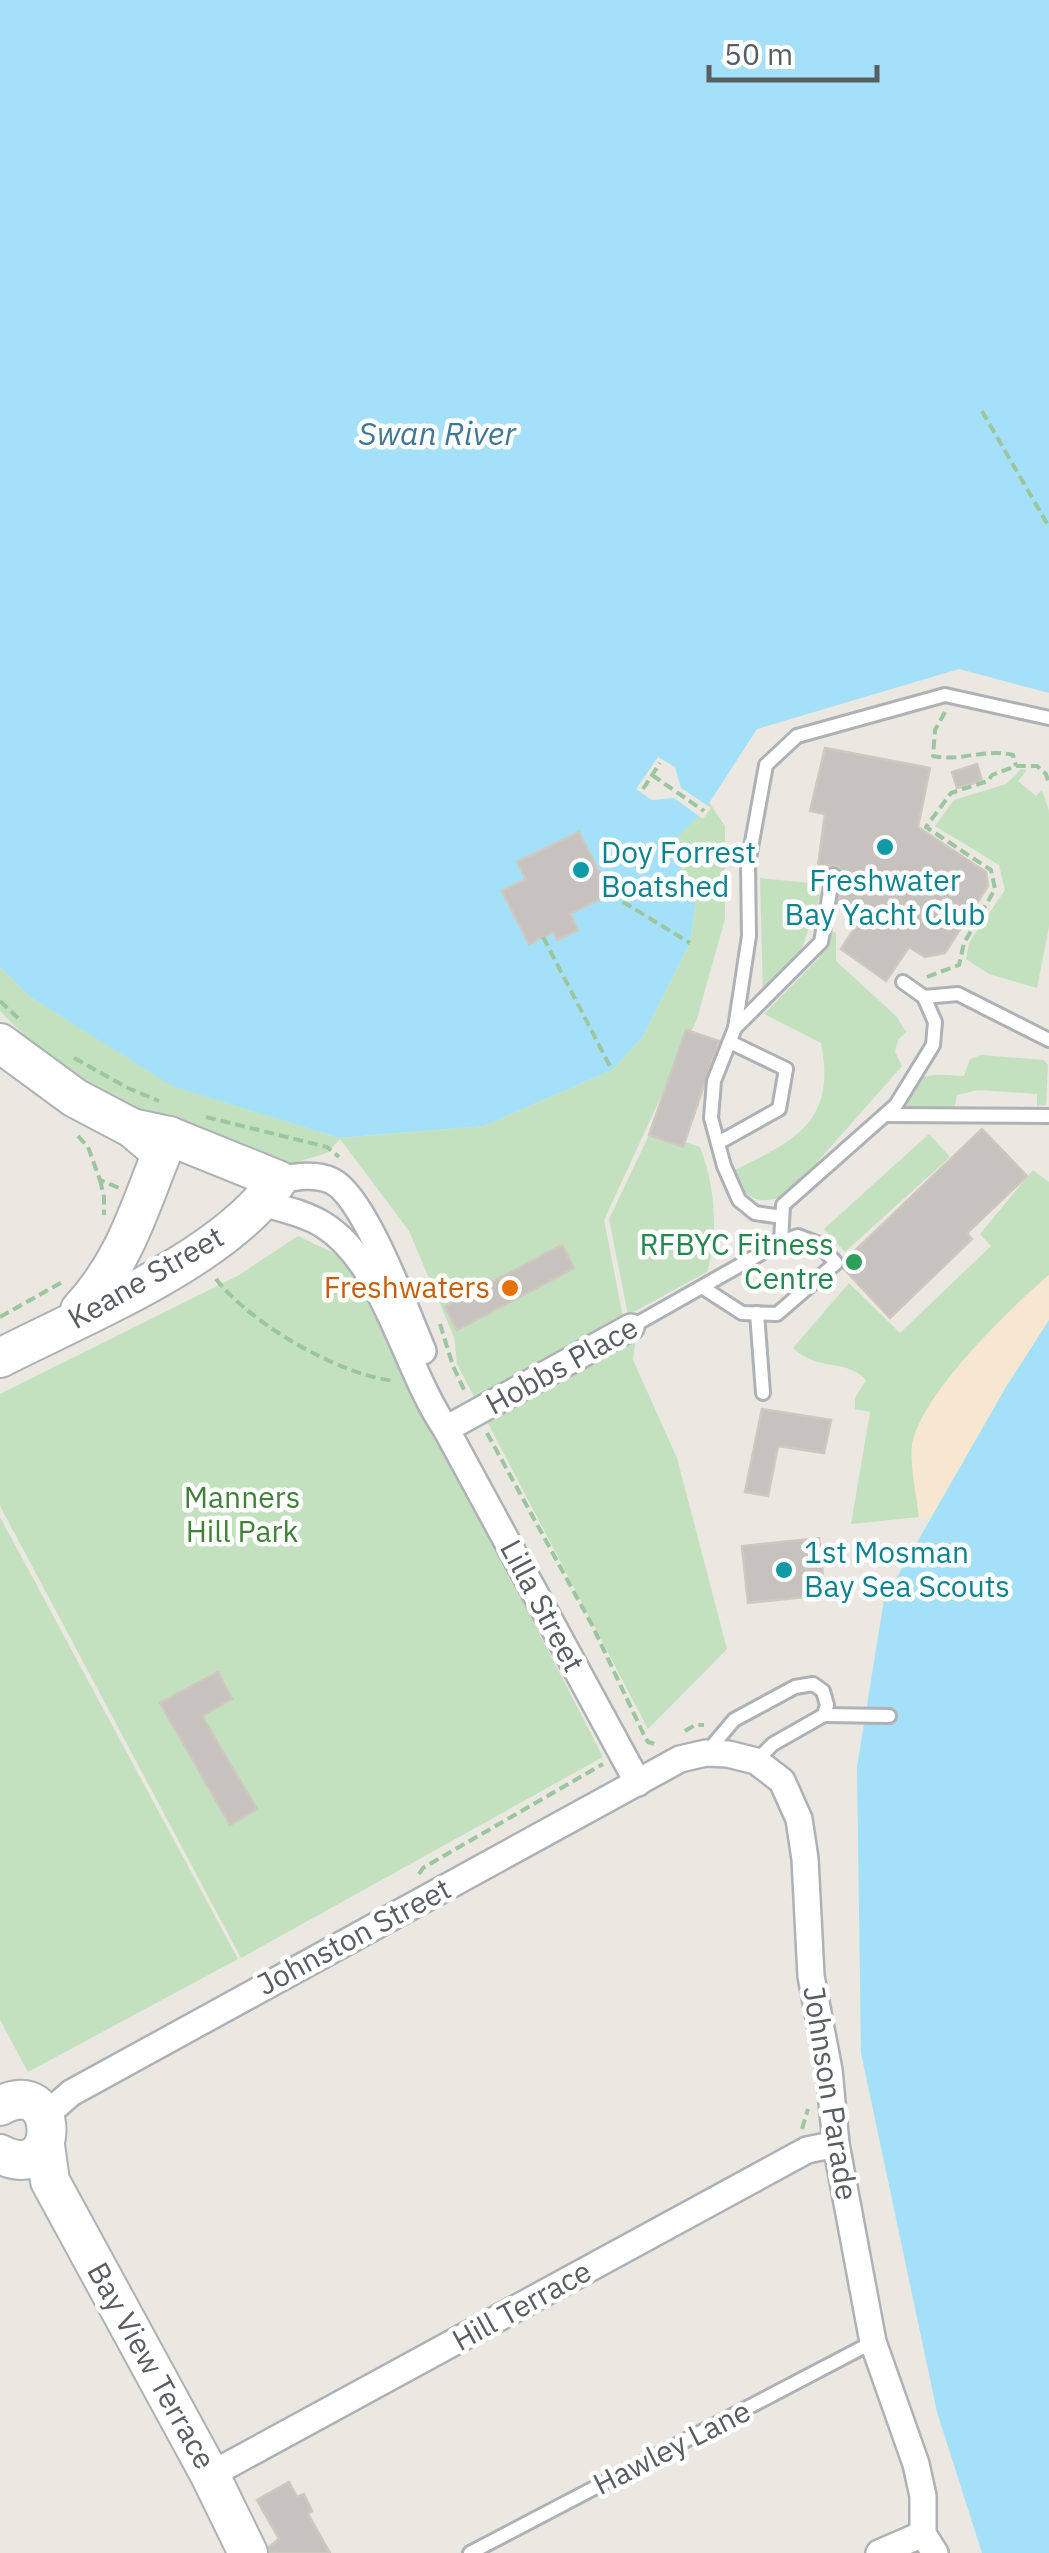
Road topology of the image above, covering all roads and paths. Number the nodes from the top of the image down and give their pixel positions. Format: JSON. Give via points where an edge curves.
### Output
{"nodes":[{"id":1,"x":982,"y":411,"type":"dead end"},
{"id":2,"x":1049,"y":527,"type":"edge"},
{"id":3,"x":954,"y":697,"type":"junction"},
{"id":4,"x":1049,"y":718,"type":"edge"},
{"id":5,"x":660,"y":763,"type":"dead end"},
{"id":6,"x":1016,"y":766,"type":"junction"},
{"id":7,"x":652,"y":775,"type":"junction"},
{"id":8,"x":1049,"y":784,"type":"edge"},
{"id":9,"x":643,"y":790,"type":"dead end"},
{"id":10,"x":704,"y":811,"type":"dead end"},
{"id":11,"x":834,"y":875,"type":"dead end"},
{"id":12,"x":610,"y":894,"type":"dead end"},
{"id":13,"x":543,"y":937,"type":"dead end"},
{"id":14,"x":690,"y":943,"type":"dead end"},
{"id":15,"x":915,"y":970,"type":"dead end"},
{"id":16,"x":902,"y":982,"type":"dead end"},
{"id":17,"x":924,"y":997,"type":"junction"},
{"id":18,"x":735,"y":1028,"type":"junction"},
{"id":19,"x":1049,"y":1040,"type":"edge"},
{"id":20,"x":730,"y":1042,"type":"junction"},
{"id":21,"x":0,"y":1043,"type":"edge"},
{"id":22,"x":612,"y":1070,"type":"dead end"},
{"id":23,"x":885,"y":1115,"type":"junction"},
{"id":24,"x":1049,"y":1116,"type":"edge"},
{"id":25,"x":718,"y":1143,"type":"junction"},
{"id":26,"x":166,"y":1145,"type":"junction"},
{"id":27,"x":100,"y":1180,"type":"dead end"},
{"id":28,"x":270,"y":1192,"type":"junction"},
{"id":29,"x":782,"y":1217,"type":"junction"},
{"id":30,"x":103,"y":1225,"type":"dead end"},
{"id":31,"x":780,"y":1242,"type":"junction"},
{"id":32,"x":70,"y":1277,"type":"dead end"},
{"id":33,"x":702,"y":1287,"type":"junction"},
{"id":34,"x":433,"y":1313,"type":"dead end"},
{"id":35,"x":757,"y":1313,"type":"junction"},
{"id":36,"x":0,"y":1317,"type":"edge"},
{"id":37,"x":68,"y":1324,"type":"junction"},
{"id":38,"x":632,"y":1327,"type":"joint"},
{"id":39,"x":0,"y":1358,"type":"edge"},
{"id":40,"x":763,"y":1393,"type":"dead end"},
{"id":41,"x":476,"y":1414,"type":"junction"},
{"id":42,"x":446,"y":1429,"type":"junction"},
{"id":43,"x":824,"y":1714,"type":"junction"},
{"id":44,"x":888,"y":1716,"type":"dead end"},
{"id":45,"x":723,"y":1729,"type":"junction"},
{"id":46,"x":677,"y":1737,"type":"dead end"},
{"id":47,"x":660,"y":1746,"type":"dead end"},
{"id":48,"x":706,"y":1753,"type":"junction"},
{"id":49,"x":756,"y":1761,"type":"junction"},
{"id":50,"x":638,"y":1783,"type":"junction"},
{"id":51,"x":28,"y":2123,"type":"edge"},
{"id":52,"x":836,"y":2144,"type":"junction"},
{"id":53,"x":873,"y":2342,"type":"junction"},
{"id":54,"x":210,"y":2475,"type":"junction"},
{"id":55,"x":929,"y":2543,"type":"edge"},
{"id":56,"x":248,"y":2553,"type":"edge"},
{"id":57,"x":470,"y":2553,"type":"edge"},
{"id":58,"x":879,"y":2553,"type":"edge"}],
"edges":[{"from":1,"to":2,"type":"path"},
{"from":3,"to":4,"type":"lane"},
{"from":3,"to":6,"type":"path","via":[[935,730],[933,756],[952,760],[1000,752],[1014,755]]},
{"from":3,"to":18,"type":"lane","via":[[796,736],[766,765],[748,864],[749,936]]},
{"from":5,"to":7,"type":"path"},
{"from":6,"to":8,"type":"path","via":[[1036,766]]},
{"from":6,"to":15,"type":"path","via":[[952,794],[926,827],[992,870],[995,889],[955,969],[926,978]]},
{"from":7,"to":9,"type":"path"},
{"from":7,"to":10,"type":"path"},
{"from":11,"to":18,"type":"lane","via":[[821,942]]},
{"from":12,"to":14,"type":"path"},
{"from":13,"to":22,"type":"path"},
{"from":16,"to":17,"type":"lane"},
{"from":17,"to":19,"type":"lane","via":[[958,994]]},
{"from":17,"to":23,"type":"lane","via":[[934,1022],[932,1045]]},
{"from":18,"to":20,"type":"lane"},
{"from":20,"to":25,"type":"lane","via":[[714,1081],[711,1118]]},
{"from":20,"to":25,"type":"lane","via":[[786,1069],[779,1109]]},
{"from":21,"to":26,"type":"street","via":[[74,1098]]},
{"from":23,"to":24,"type":"lane"},
{"from":23,"to":29,"type":"lane","via":[[783,1205]]},
{"from":25,"to":29,"type":"lane","via":[[739,1200],[756,1213]]},
{"from":26,"to":28,"type":"street"},
{"from":26,"to":37,"type":"street","via":[[124,1250]]},
{"from":27,"to":30,"type":"path"},
{"from":28,"to":37,"type":"street","name":"Keane Street","via":[[197,1256]]},
{"from":28,"to":42,"type":"street","name":"Lilla Street","via":[[325,1226],[362,1262]]},
{"from":28,"to":42,"type":"street","name":"Lilla Street","via":[[322,1177],[350,1198],[380,1249],[431,1369]]},
{"from":29,"to":31,"type":"lane"},
{"from":31,"to":33,"type":"lane","name":"Hobbs Place"},
{"from":31,"to":35,"type":"lane","via":[[798,1236],[819,1244],[836,1262],[777,1314]]},
{"from":32,"to":36,"type":"path"},
{"from":33,"to":35,"type":"lane","via":[[742,1312]]},
{"from":33,"to":38,"type":"lane","name":"Hobbs Place"},
{"from":34,"to":41,"type":"path"},
{"from":35,"to":40,"type":"lane"},
{"from":37,"to":39,"type":"street","name":"Keane Street"},
{"from":38,"to":41,"type":"street","name":"Hobbs Place"},
{"from":41,"to":42,"type":"street","name":"Hobbs Place"},
{"from":41,"to":47,"type":"path","via":[[644,1735]]},
{"from":42,"to":50,"type":"street","name":"Lilla Street"},
{"from":43,"to":44,"type":"lane"},
{"from":43,"to":45,"type":"lane","via":[[823,1691],[804,1684]]},
{"from":43,"to":49,"type":"lane"},
{"from":45,"to":46,"type":"path","via":[[695,1726]]},
{"from":45,"to":48,"type":"lane"},
{"from":48,"to":49,"type":"street"},
{"from":48,"to":50,"type":"street"},
{"from":49,"to":52,"type":"street","name":"Johnson Parade","via":[[782,1781],[798,1819],[811,1976]]},
{"from":50,"to":51,"type":"street","name":"Johnston Street"},
{"from":51,"to":54,"type":"street","name":"Bay View Terrace"},
{"from":52,"to":53,"type":"street","name":"Johnson Parade"},
{"from":52,"to":54,"type":"street","name":"Hill Terrace","via":[[807,2150]]},
{"from":53,"to":55,"type":"street","name":"Johnson Parade","via":[[916,2464]]},
{"from":53,"to":57,"type":"lane","name":"Hawley Lane"},
{"from":54,"to":56,"type":"street","name":"Bay View Terrace"},
{"from":55,"to":58,"type":"street"}]}
